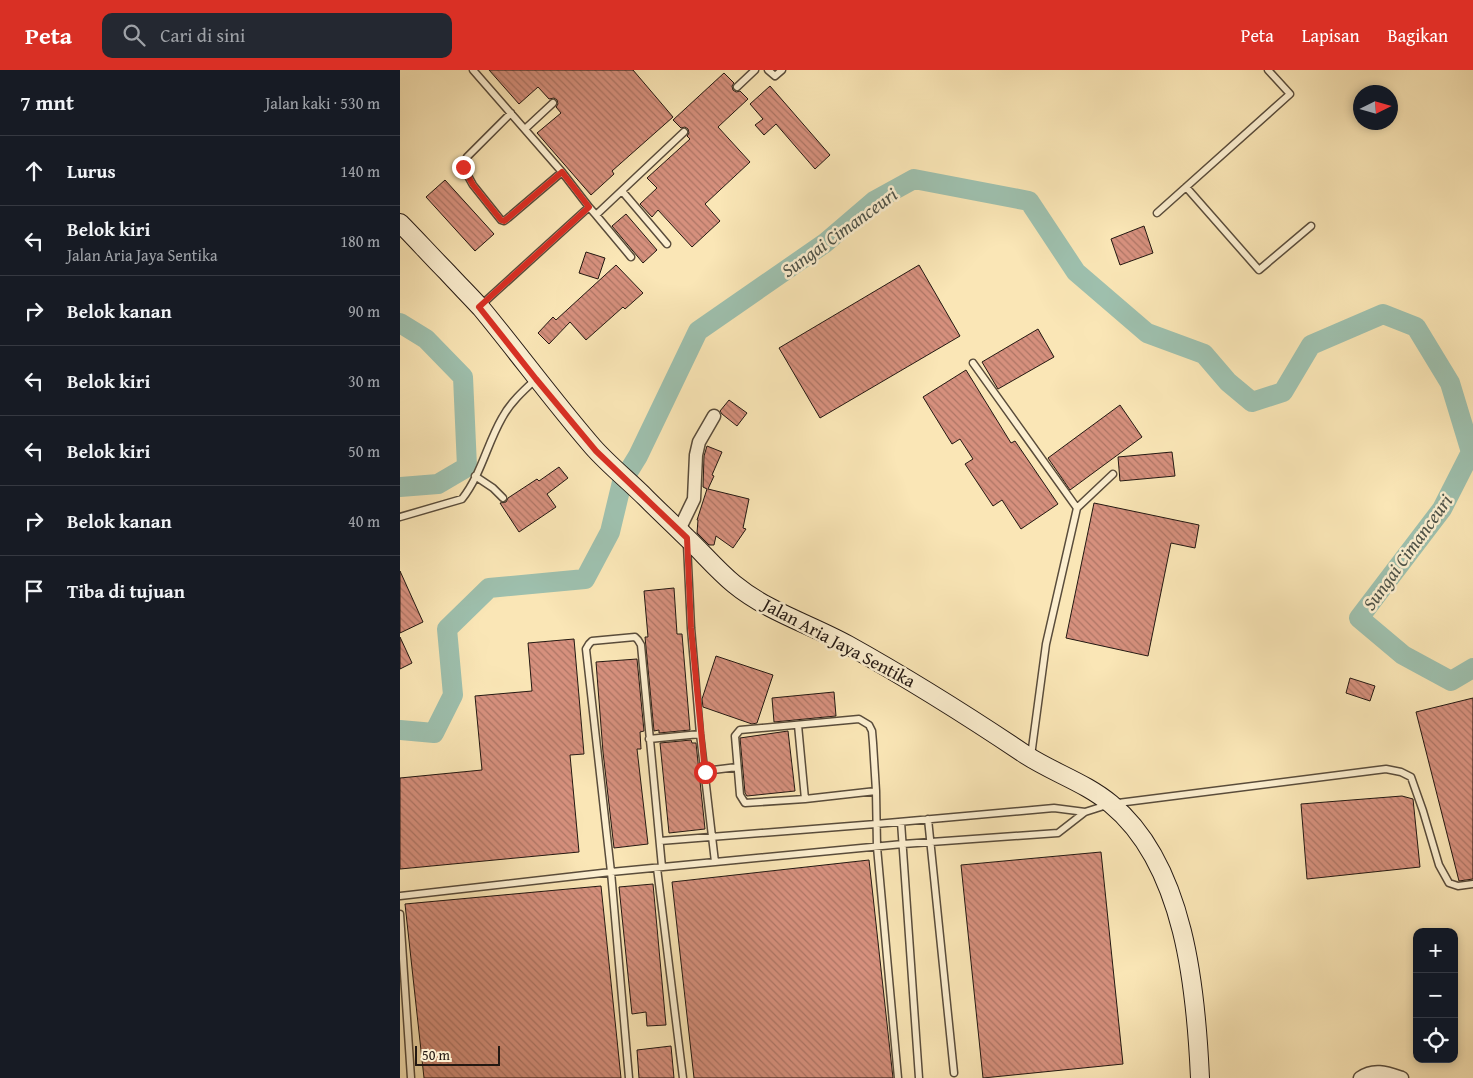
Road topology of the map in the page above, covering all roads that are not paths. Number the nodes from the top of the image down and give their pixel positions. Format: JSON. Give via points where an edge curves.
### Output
{"nodes":[{"id":1,"x":472,"y":70,"type":"edge"},
{"id":2,"x":755,"y":70,"type":"edge"},
{"id":3,"x":768,"y":70,"type":"edge"},
{"id":4,"x":782,"y":70,"type":"edge"},
{"id":5,"x":1268,"y":70,"type":"edge"},
{"id":6,"x":737,"y":87,"type":"dead end"},
{"id":7,"x":553,"y":103,"type":"dead end"},
{"id":8,"x":511,"y":113,"type":"junction"},
{"id":9,"x":525,"y":129,"type":"junction"},
{"id":10,"x":684,"y":132,"type":"dead end"},
{"id":11,"x":562,"y":172,"type":"junction"},
{"id":12,"x":1186,"y":187,"type":"junction"},
{"id":13,"x":622,"y":191,"type":"junction"},
{"id":14,"x":589,"y":207,"type":"junction"},
{"id":15,"x":1157,"y":213,"type":"dead end"},
{"id":16,"x":596,"y":215,"type":"junction"},
{"id":17,"x":400,"y":223,"type":"edge"},
{"id":18,"x":1311,"y":226,"type":"dead end"},
{"id":19,"x":667,"y":244,"type":"dead end"},
{"id":20,"x":631,"y":257,"type":"dead end"},
{"id":21,"x":479,"y":307,"type":"junction"},
{"id":22,"x":973,"y":363,"type":"dead end"},
{"id":23,"x":536,"y":379,"type":"junction"},
{"id":24,"x":714,"y":416,"type":"dead end"},
{"id":25,"x":1114,"y":474,"type":"dead end"},
{"id":26,"x":475,"y":476,"type":"junction"},
{"id":27,"x":503,"y":498,"type":"dead end"},
{"id":28,"x":1077,"y":508,"type":"junction"},
{"id":29,"x":400,"y":517,"type":"edge"},
{"id":30,"x":683,"y":534,"type":"junction"},
{"id":31,"x":798,"y":725,"type":"junction"},
{"id":32,"x":700,"y":734,"type":"junction"},
{"id":33,"x":649,"y":739,"type":"junction"},
{"id":34,"x":1031,"y":758,"type":"junction"},
{"id":35,"x":737,"y":767,"type":"junction"},
{"id":36,"x":705,"y":772,"type":"junction"},
{"id":37,"x":876,"y":791,"type":"junction"},
{"id":38,"x":805,"y":799,"type":"junction"},
{"id":39,"x":1110,"y":804,"type":"junction"},
{"id":40,"x":1085,"y":812,"type":"junction"},
{"id":41,"x":928,"y":818,"type":"junction"},
{"id":42,"x":901,"y":822,"type":"junction"},
{"id":43,"x":876,"y":824,"type":"junction"},
{"id":44,"x":712,"y":836,"type":"junction"},
{"id":45,"x":660,"y":841,"type":"junction"},
{"id":46,"x":931,"y":843,"type":"junction"},
{"id":47,"x":903,"y":844,"type":"junction"},
{"id":48,"x":877,"y":847,"type":"junction"},
{"id":49,"x":715,"y":862,"type":"junction"},
{"id":50,"x":660,"y":867,"type":"junction"},
{"id":51,"x":611,"y":872,"type":"junction"},
{"id":52,"x":1473,"y":884,"type":"edge"},
{"id":53,"x":400,"y":896,"type":"edge"},
{"id":54,"x":400,"y":914,"type":"edge"},
{"id":55,"x":954,"y":1073,"type":"dead end"},
{"id":56,"x":411,"y":1078,"type":"edge"},
{"id":57,"x":629,"y":1078,"type":"edge"},
{"id":58,"x":683,"y":1078,"type":"edge"},
{"id":59,"x":898,"y":1078,"type":"edge"},
{"id":60,"x":919,"y":1078,"type":"edge"},
{"id":61,"x":1200,"y":1078,"type":"edge"},
{"id":62,"x":1360,"y":1078,"type":"edge"},
{"id":63,"x":1402,"y":1078,"type":"edge"}],
"edges":[{"from":1,"to":8,"type":"lane"},
{"from":2,"to":6,"type":"lane"},
{"from":3,"to":4,"type":"lane","via":[[774,76]]},
{"from":5,"to":12,"type":"lane","via":[[1290,94]]},
{"from":7,"to":9,"type":"lane"},
{"from":8,"to":9,"type":"lane"},
{"from":8,"to":11,"type":"lane","via":[[467,157],[463,167],[501,220],[508,218]]},
{"from":9,"to":11,"type":"lane"},
{"from":10,"to":13,"type":"lane"},
{"from":11,"to":14,"type":"lane"},
{"from":12,"to":15,"type":"lane"},
{"from":12,"to":18,"type":"lane","via":[[1259,270]]},
{"from":13,"to":16,"type":"lane"},
{"from":13,"to":19,"type":"lane"},
{"from":14,"to":16,"type":"lane"},
{"from":14,"to":21,"type":"lane"},
{"from":16,"to":20,"type":"lane"},
{"from":17,"to":21,"type":"street","name":"Jalan Aria Jaya Sentika"},
{"from":21,"to":23,"type":"street","name":"Jalan Aria Jaya Sentika"},
{"from":22,"to":28,"type":"lane"},
{"from":23,"to":26,"type":"lane","via":[[502,418]]},
{"from":23,"to":30,"type":"street","name":"Jalan Aria Jaya Sentika","via":[[596,451]]},
{"from":24,"to":30,"type":"street","via":[[699,442],[694,499]]},
{"from":25,"to":28,"type":"lane"},
{"from":26,"to":27,"type":"lane"},
{"from":26,"to":29,"type":"lane","via":[[462,499]]},
{"from":28,"to":34,"type":"lane","via":[[1046,644]]},
{"from":30,"to":32,"type":"lane"},
{"from":30,"to":34,"type":"street","name":"Jalan Aria Jaya Sentika","via":[[736,586],[771,609],[848,645],[930,692]]},
{"from":31,"to":35,"type":"lane","via":[[740,730],[735,736]]},
{"from":31,"to":37,"type":"lane","via":[[859,720],[869,725]]},
{"from":31,"to":38,"type":"lane"},
{"from":32,"to":33,"type":"lane"},
{"from":32,"to":36,"type":"lane"},
{"from":33,"to":45,"type":"lane"},
{"from":33,"to":51,"type":"lane","via":[[641,645],[635,637],[592,641],[586,648]]},
{"from":34,"to":39,"type":"street","name":"Jalan Aria Jaya Sentika","via":[[1084,785]]},
{"from":35,"to":36,"type":"lane"},
{"from":35,"to":38,"type":"lane","via":[[740,795],[745,803]]},
{"from":36,"to":44,"type":"lane"},
{"from":37,"to":38,"type":"lane"},
{"from":37,"to":43,"type":"lane"},
{"from":39,"to":40,"type":"lane"},
{"from":39,"to":52,"type":"lane","via":[[1386,770],[1401,772],[1411,778],[1439,865],[1449,883],[1458,886]]},
{"from":39,"to":61,"type":"street","name":"Jalan Aria Jaya Sentika","via":[[1142,839],[1157,864],[1179,918],[1190,968]]},
{"from":40,"to":41,"type":"lane","via":[[1054,808]]},
{"from":40,"to":46,"type":"lane","via":[[1058,833]]},
{"from":41,"to":42,"type":"lane"},
{"from":41,"to":46,"type":"lane"},
{"from":42,"to":43,"type":"lane"},
{"from":42,"to":47,"type":"lane"},
{"from":43,"to":44,"type":"lane"},
{"from":43,"to":48,"type":"lane"},
{"from":44,"to":45,"type":"lane"},
{"from":44,"to":49,"type":"lane"},
{"from":45,"to":50,"type":"lane"},
{"from":46,"to":47,"type":"lane"},
{"from":46,"to":55,"type":"lane"},
{"from":47,"to":48,"type":"lane"},
{"from":47,"to":60,"type":"lane"},
{"from":48,"to":49,"type":"lane"},
{"from":48,"to":59,"type":"lane"},
{"from":49,"to":50,"type":"lane"},
{"from":50,"to":51,"type":"lane"},
{"from":50,"to":58,"type":"lane"},
{"from":51,"to":53,"type":"lane"},
{"from":51,"to":57,"type":"lane"},
{"from":54,"to":56,"type":"lane"},
{"from":62,"to":63,"type":"street","via":[[1379,1072]]}]}
